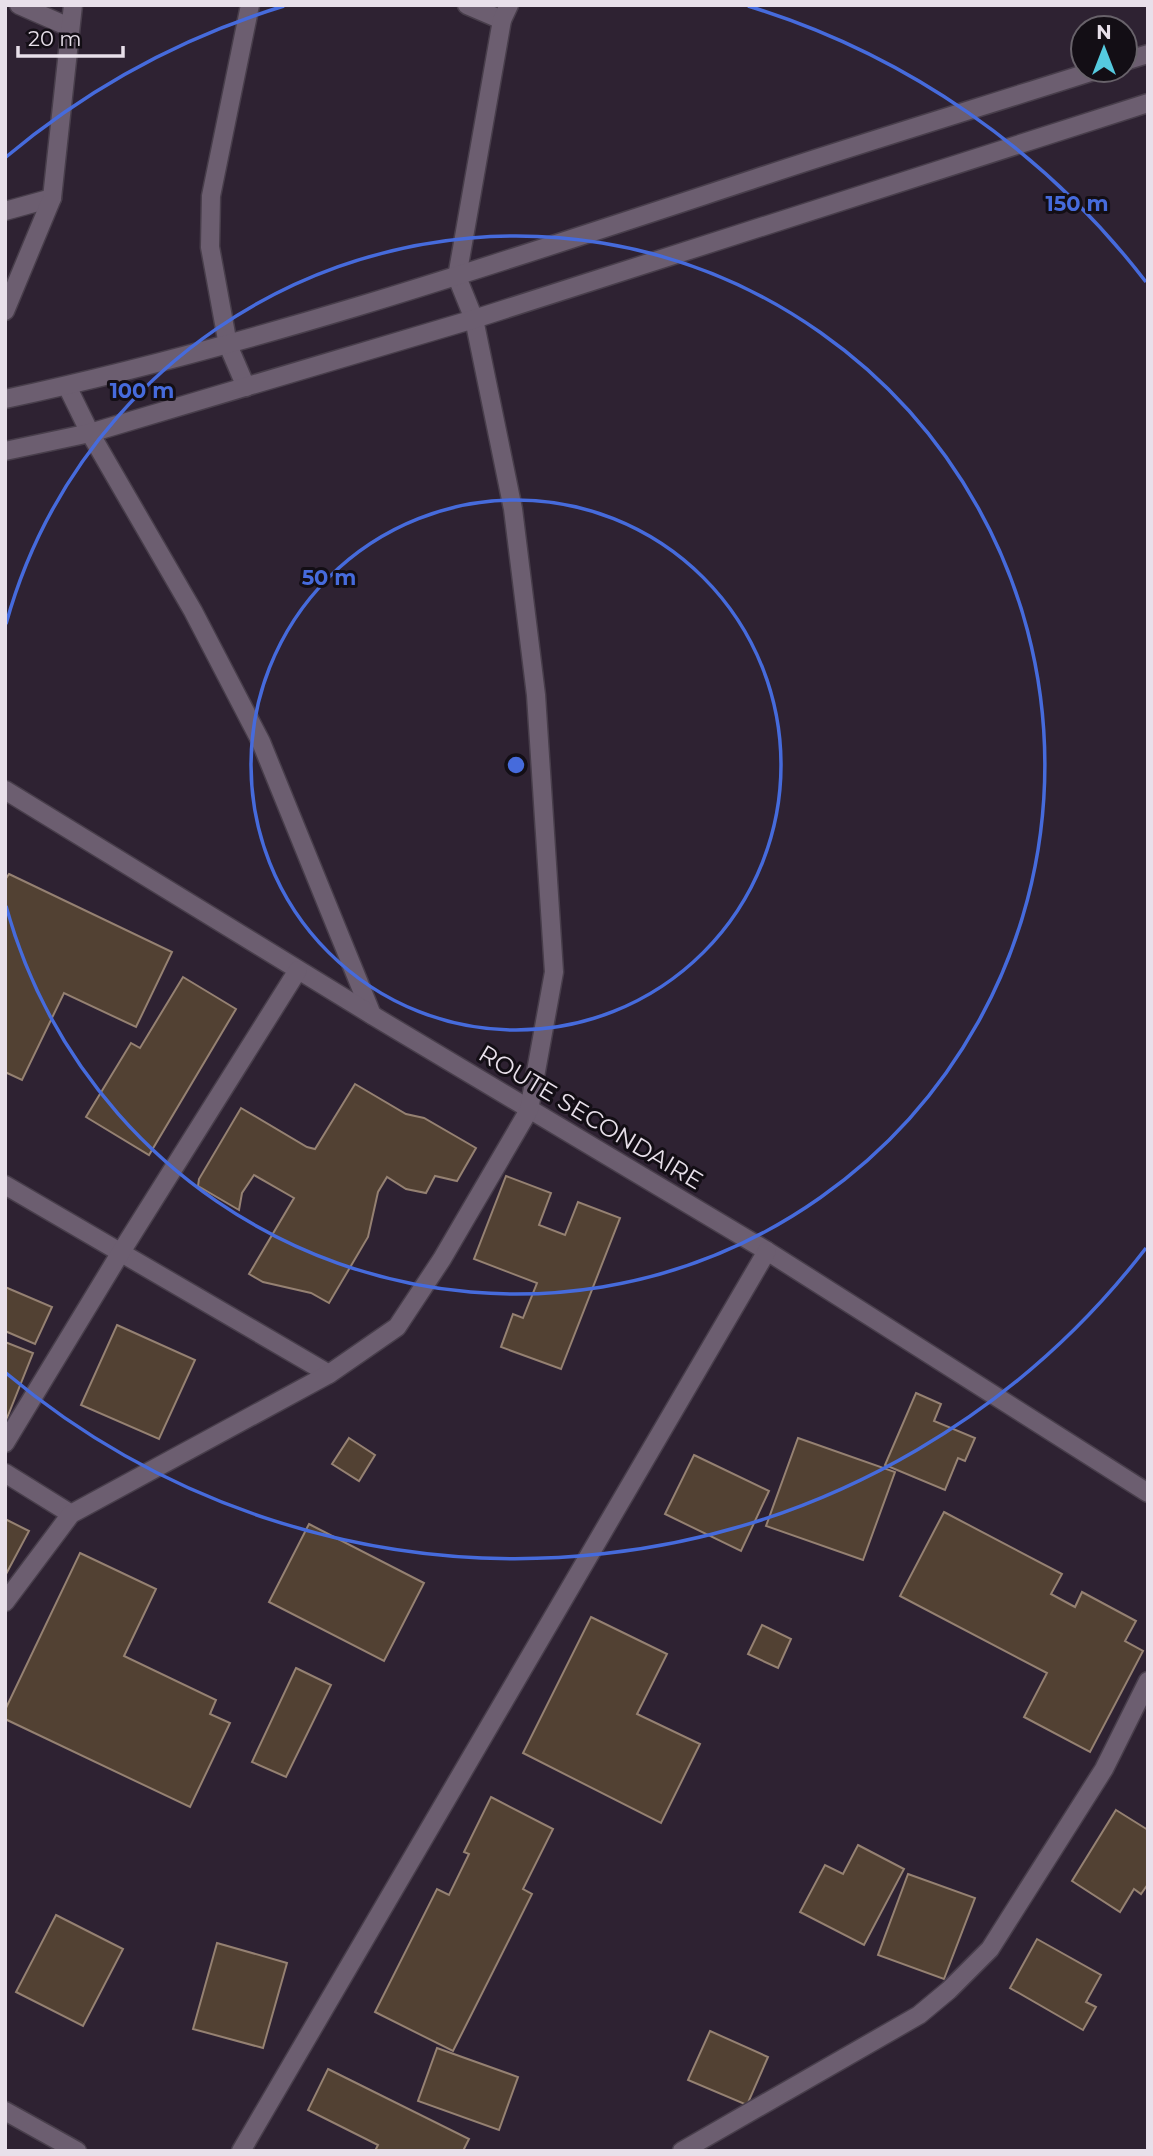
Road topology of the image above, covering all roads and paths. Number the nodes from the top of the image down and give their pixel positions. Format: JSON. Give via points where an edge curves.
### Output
{"nodes":[{"id":1,"x":19,"y":5,"type":"edge"},
{"id":2,"x":73,"y":5,"type":"edge"},
{"id":3,"x":250,"y":5,"type":"edge"},
{"id":4,"x":467,"y":5,"type":"edge"},
{"id":5,"x":505,"y":13,"type":"edge"},
{"id":6,"x":69,"y":27,"type":"junction"},
{"id":7,"x":1069,"y":79,"type":"edge"},
{"id":8,"x":1148,"y":103,"type":"edge"},
{"id":9,"x":52,"y":198,"type":"junction"},
{"id":10,"x":5,"y":211,"type":"edge"},
{"id":11,"x":457,"y":277,"type":"junction"},
{"id":12,"x":5,"y":311,"type":"edge"},
{"id":13,"x":474,"y":319,"type":"junction"},
{"id":14,"x":228,"y":345,"type":"junction"},
{"id":15,"x":67,"y":386,"type":"junction"},
{"id":16,"x":246,"y":387,"type":"junction"},
{"id":17,"x":5,"y":399,"type":"edge"},
{"id":18,"x":90,"y":433,"type":"junction"},
{"id":19,"x":5,"y":451,"type":"edge"},
{"id":20,"x":5,"y":790,"type":"edge"},
{"id":21,"x":298,"y":970,"type":"junction"},
{"id":22,"x":372,"y":1015,"type":"junction"},
{"id":23,"x":529,"y":1110,"type":"junction"},
{"id":24,"x":5,"y":1185,"type":"edge"},
{"id":25,"x":767,"y":1251,"type":"junction"},
{"id":26,"x":121,"y":1252,"type":"junction"},
{"id":27,"x":329,"y":1374,"type":"junction"},
{"id":28,"x":5,"y":1443,"type":"edge"},
{"id":29,"x":5,"y":1473,"type":"edge"},
{"id":30,"x":1148,"y":1493,"type":"edge"},
{"id":31,"x":71,"y":1514,"type":"junction"},
{"id":32,"x":5,"y":1602,"type":"edge"},
{"id":33,"x":1148,"y":1681,"type":"edge"},
{"id":34,"x":5,"y":2111,"type":"edge"},
{"id":35,"x":77,"y":2151,"type":"edge"},
{"id":36,"x":241,"y":2151,"type":"edge"},
{"id":37,"x":682,"y":2151,"type":"edge"}],
"edges":[{"from":1,"to":6,"type":"street"},
{"from":2,"to":6,"type":"street"},
{"from":3,"to":14,"type":"street","via":[[211,196],[210,247]]},
{"from":4,"to":5,"type":"street"},
{"from":5,"to":11,"type":"street"},
{"from":6,"to":9,"type":"street"},
{"from":7,"to":11,"type":"street"},
{"from":8,"to":13,"type":"street"},
{"from":9,"to":10,"type":"street"},
{"from":9,"to":12,"type":"street"},
{"from":11,"to":13,"type":"street"},
{"from":11,"to":14,"type":"street"},
{"from":13,"to":16,"type":"street"},
{"from":13,"to":23,"type":"street","via":[[513,509],[536,695],[554,972]]},
{"from":14,"to":15,"type":"street"},
{"from":14,"to":16,"type":"street"},
{"from":15,"to":17,"type":"street"},
{"from":15,"to":18,"type":"street"},
{"from":16,"to":18,"type":"street"},
{"from":18,"to":19,"type":"street"},
{"from":18,"to":22,"type":"street","via":[[193,611],[261,741]]},
{"from":20,"to":21,"type":"street","name":"ROUTE SECONDAIRE"},
{"from":21,"to":22,"type":"street","name":"ROUTE SECONDAIRE"},
{"from":21,"to":26,"type":"street"},
{"from":22,"to":23,"type":"street","name":"ROUTE SECONDAIRE"},
{"from":23,"to":25,"type":"street","name":"ROUTE SECONDAIRE"},
{"from":23,"to":27,"type":"street","via":[[397,1327]]},
{"from":24,"to":26,"type":"street"},
{"from":25,"to":30,"type":"street","name":"ROUTE SECONDAIRE"},
{"from":25,"to":36,"type":"street"},
{"from":26,"to":27,"type":"street"},
{"from":26,"to":28,"type":"street"},
{"from":27,"to":31,"type":"street"},
{"from":29,"to":31,"type":"street"},
{"from":31,"to":32,"type":"street"},
{"from":33,"to":37,"type":"street","via":[[1104,1769],[990,1949],[950,1990],[919,2015]]},
{"from":34,"to":35,"type":"street"}]}
